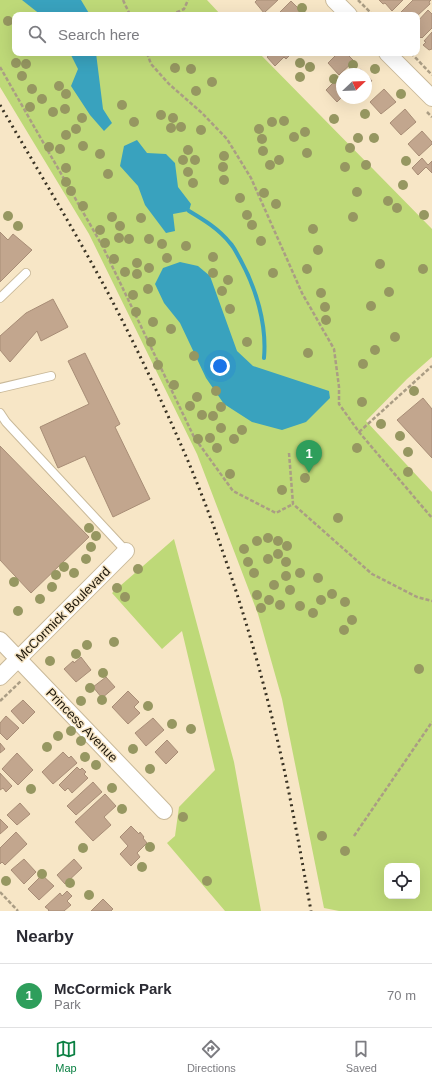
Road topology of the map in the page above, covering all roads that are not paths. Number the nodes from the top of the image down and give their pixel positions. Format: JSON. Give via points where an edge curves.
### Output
{"nodes":[{"id":1,"x":334,"y":0,"type":"edge"},
{"id":2,"x":346,"y":12,"type":"edge"},
{"id":3,"x":390,"y":56,"type":"edge"},
{"id":4,"x":432,"y":98,"type":"edge"},
{"id":5,"x":26,"y":274,"type":"dead end"},
{"id":6,"x":0,"y":298,"type":"edge"},
{"id":7,"x":51,"y":376,"type":"dead end"},
{"id":8,"x":0,"y":388,"type":"edge"},
{"id":9,"x":0,"y":413,"type":"edge"},
{"id":10,"x":126,"y":552,"type":"joint"},
{"id":11,"x":0,"y":640,"type":"edge"},
{"id":12,"x":19,"y":659,"type":"junction"},
{"id":13,"x":0,"y":677,"type":"edge"},
{"id":14,"x":164,"y":811,"type":"dead end"}],
"edges":[{"from":1,"to":2,"type":"street"},
{"from":3,"to":4,"type":"street"},
{"from":5,"to":6,"type":"lane"},
{"from":7,"to":8,"type":"lane"},
{"from":9,"to":10,"type":"lane"},
{"from":10,"to":12,"type":"street","name":"McCormick Boulevard"},
{"from":11,"to":12,"type":"street","name":"Princess Avenue"},
{"from":12,"to":13,"type":"street","name":"McCormick Boulevard"},
{"from":12,"to":14,"type":"street","name":"Princess Avenue"}]}
